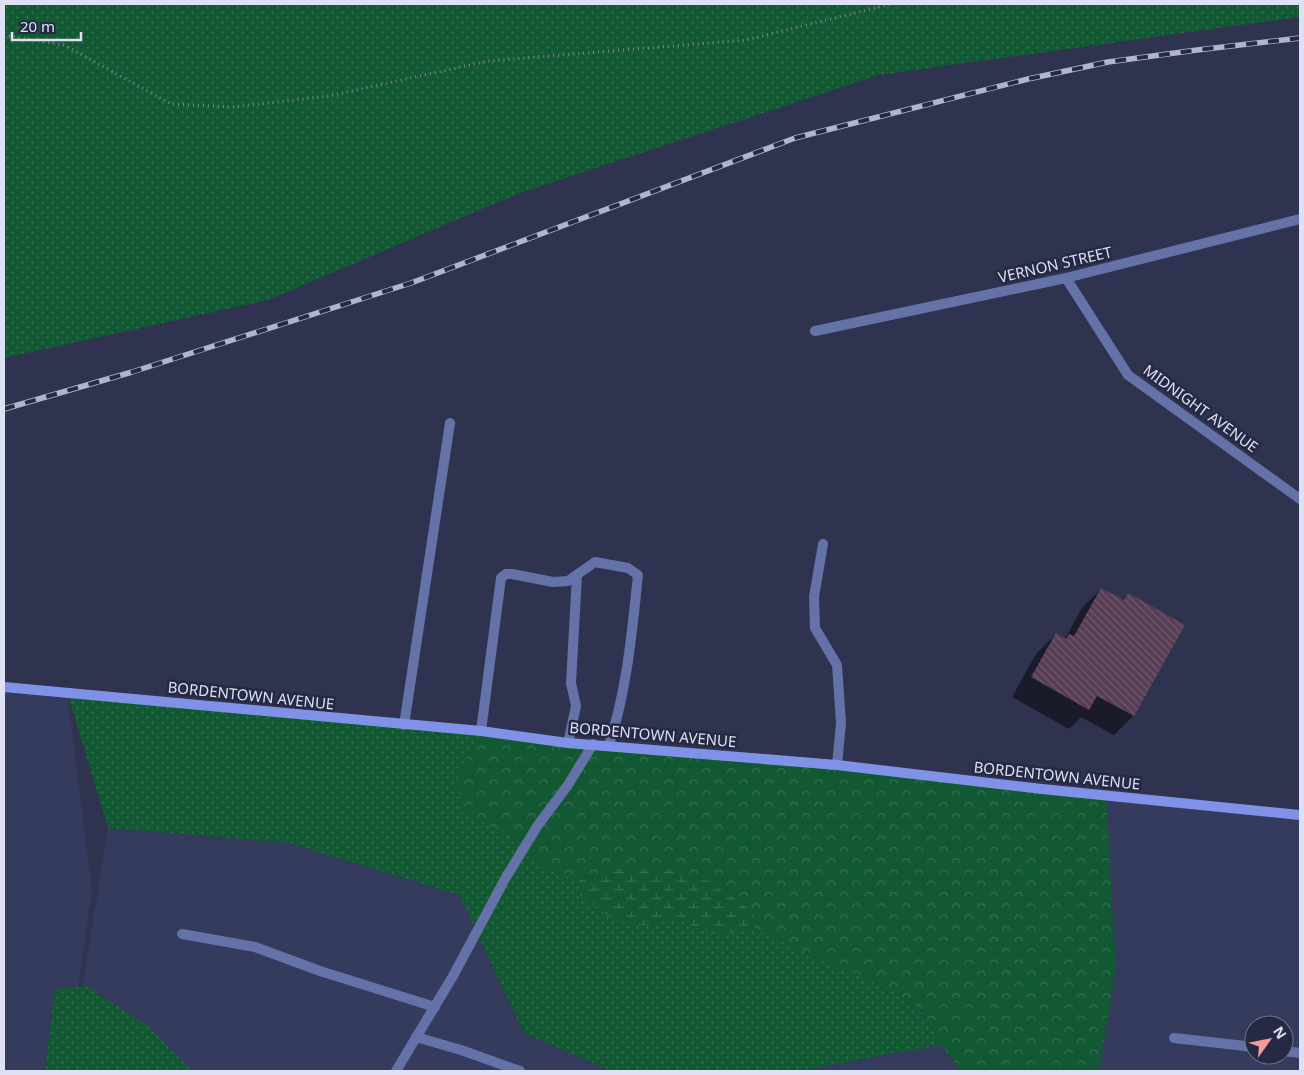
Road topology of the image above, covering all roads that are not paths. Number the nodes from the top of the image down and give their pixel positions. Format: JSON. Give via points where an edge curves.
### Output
{"nodes":[{"id":1,"x":1300,"y":219,"type":"edge"},
{"id":2,"x":1066,"y":278,"type":"junction"},
{"id":3,"x":815,"y":331,"type":"dead end"},
{"id":4,"x":450,"y":423,"type":"dead end"},
{"id":5,"x":1300,"y":499,"type":"edge"},
{"id":6,"x":823,"y":544,"type":"dead end"},
{"id":7,"x":577,"y":575,"type":"junction"},
{"id":8,"x":4,"y":687,"type":"edge"},
{"id":9,"x":404,"y":725,"type":"junction"},
{"id":10,"x":481,"y":732,"type":"junction"},
{"id":11,"x":568,"y":743,"type":"junction"},
{"id":12,"x":593,"y":744,"type":"junction"},
{"id":13,"x":608,"y":746,"type":"junction"},
{"id":14,"x":837,"y":765,"type":"junction"},
{"id":15,"x":1300,"y":816,"type":"edge"},
{"id":16,"x":182,"y":934,"type":"dead end"},
{"id":17,"x":435,"y":1007,"type":"junction"},
{"id":18,"x":416,"y":1037,"type":"junction"},
{"id":19,"x":1174,"y":1038,"type":"dead end"},
{"id":20,"x":1244,"y":1046,"type":"edge"},
{"id":21,"x":396,"y":1071,"type":"edge"},
{"id":22,"x":520,"y":1071,"type":"edge"}],
"edges":[{"from":1,"to":2,"type":"street","name":"VERNON STREET"},
{"from":2,"to":3,"type":"street","name":"VERNON STREET"},
{"from":2,"to":5,"type":"street","name":"MIDNIGHT AVENUE","via":[[1128,375]]},
{"from":4,"to":9,"type":"street"},
{"from":6,"to":14,"type":"street","via":[[814,597],[814,628],[837,665],[841,723]]},
{"from":7,"to":10,"type":"street","via":[[568,581],[553,582],[512,574],[501,578]]},
{"from":7,"to":11,"type":"street","via":[[571,683],[576,706]]},
{"from":7,"to":13,"type":"street","via":[[595,562],[628,568],[638,575],[631,642],[617,720]]},
{"from":8,"to":9,"type":"main road","name":"BORDENTOWN AVENUE"},
{"from":9,"to":10,"type":"main road","name":"BORDENTOWN AVENUE"},
{"from":10,"to":11,"type":"main road","name":"BORDENTOWN AVENUE"},
{"from":11,"to":12,"type":"main road","name":"BORDENTOWN AVENUE"},
{"from":12,"to":13,"type":"main road","name":"BORDENTOWN AVENUE"},
{"from":12,"to":17,"type":"street","via":[[505,879]]},
{"from":13,"to":14,"type":"main road","name":"BORDENTOWN AVENUE"},
{"from":14,"to":15,"type":"main road","name":"BORDENTOWN AVENUE"},
{"from":16,"to":17,"type":"street","via":[[255,947]]},
{"from":17,"to":18,"type":"street"},
{"from":18,"to":21,"type":"street"},
{"from":18,"to":22,"type":"street"},
{"from":19,"to":20,"type":"street"}]}
